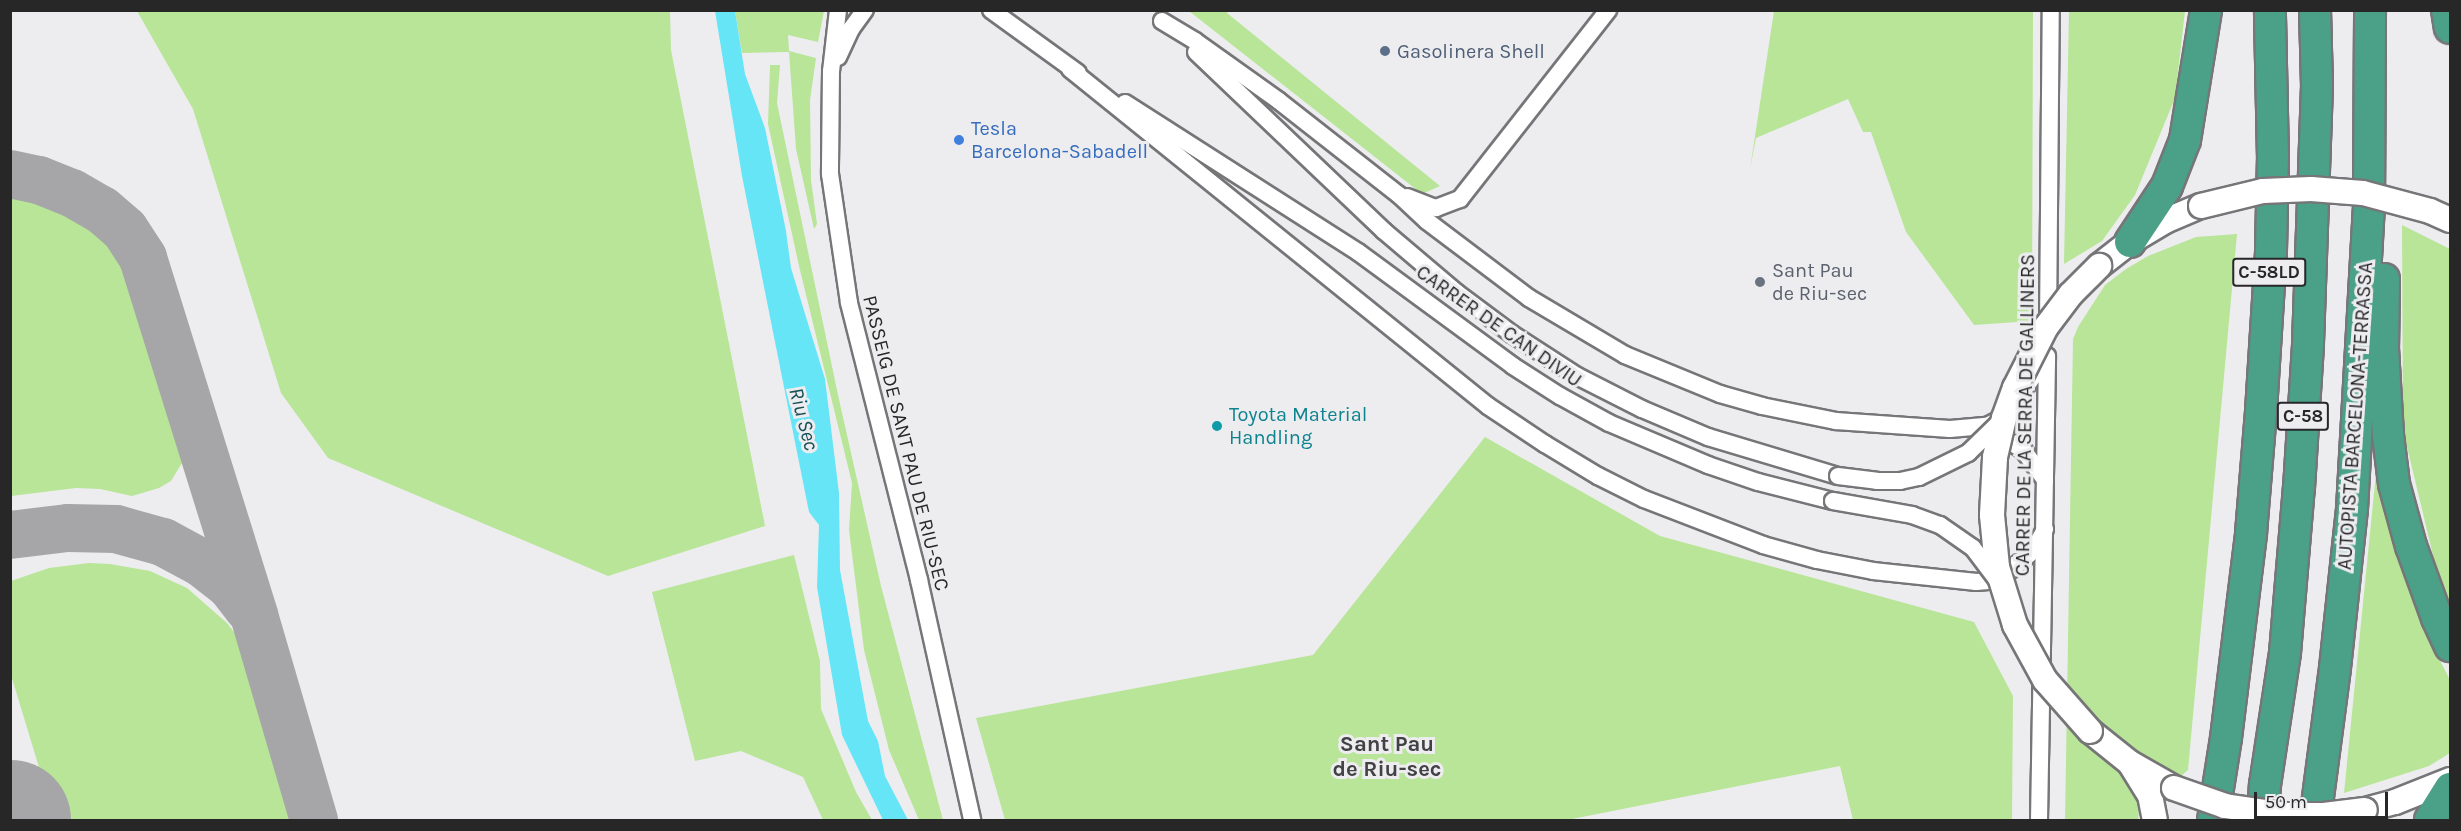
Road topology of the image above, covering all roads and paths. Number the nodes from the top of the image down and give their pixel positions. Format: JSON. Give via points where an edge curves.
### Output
{"nodes":[{"id":1,"x":838,"y":10,"type":"edge"},
{"id":2,"x":865,"y":10,"type":"edge"},
{"id":3,"x":991,"y":10,"type":"edge"},
{"id":4,"x":1148,"y":10,"type":"edge"},
{"id":5,"x":1608,"y":10,"type":"edge"},
{"id":6,"x":2051,"y":10,"type":"edge"},
{"id":7,"x":2206,"y":10,"type":"edge"},
{"id":8,"x":2270,"y":10,"type":"edge"},
{"id":9,"x":2316,"y":10,"type":"edge"},
{"id":10,"x":2370,"y":10,"type":"edge"},
{"id":11,"x":2447,"y":10,"type":"edge"},
{"id":12,"x":1162,"y":21,"type":"junction"},
{"id":13,"x":2451,"y":28,"type":"edge"},
{"id":14,"x":1070,"y":69,"type":"junction"},
{"id":15,"x":831,"y":71,"type":"junction"},
{"id":16,"x":1400,"y":195,"type":"junction"},
{"id":17,"x":2369,"y":209,"type":"junction"},
{"id":18,"x":2451,"y":220,"type":"edge"},
{"id":19,"x":2130,"y":242,"type":"junction"},
{"id":20,"x":2047,"y":357,"type":"junction"},
{"id":21,"x":1995,"y":422,"type":"junction"},
{"id":22,"x":2045,"y":480,"type":"junction"},
{"id":23,"x":2045,"y":529,"type":"junction"},
{"id":24,"x":1976,"y":582,"type":"junction"},
{"id":25,"x":2004,"y":591,"type":"junction"},
{"id":26,"x":2042,"y":644,"type":"junction"},
{"id":27,"x":2451,"y":646,"type":"edge"},
{"id":28,"x":2130,"y":763,"type":"junction"},
{"id":29,"x":2451,"y":780,"type":"edge"},
{"id":30,"x":2451,"y":788,"type":"edge"},
{"id":31,"x":972,"y":820,"type":"edge"},
{"id":32,"x":2039,"y":820,"type":"edge"},
{"id":33,"x":2155,"y":820,"type":"edge"},
{"id":34,"x":2213,"y":820,"type":"edge"},
{"id":35,"x":2263,"y":820,"type":"edge"},
{"id":36,"x":2315,"y":820,"type":"edge"},
{"id":37,"x":2430,"y":820,"type":"edge"}],
"edges":[{"from":1,"to":15,"type":"street","name":"PASSEIG DE SANT PAU DE RIU-SEC"},
{"from":2,"to":15,"type":"street","name":"PASSEIG DE SANT PAU DE RIU-SEC"},
{"from":3,"to":14,"type":"street","name":"CARRER DE CAN DIVIU"},
{"from":4,"to":12,"type":"street","name":"CARRER DE CAN DIVIU"},
{"from":5,"to":16,"type":"street","via":[[1460,198],[1436,208]]},
{"from":6,"to":20,"type":"street","name":"CARRER DE LA SERRA DE GALLINERS"},
{"from":7,"to":19,"type":"highway","via":[[2185,140],[2167,186]]},
{"from":8,"to":34,"type":"highway","number":"C-58LD","via":[[2272,217],[2260,422],[2251,532]]},
{"from":9,"to":35,"type":"highway","number":"C-58","via":[[2316,110],[2300,477],[2285,653]]},
{"from":10,"to":17,"type":"highway","name":"AUTOPISTA BARCELONA-TERRASSA","number":"C-58"},
{"from":11,"to":13,"type":"highway"},
{"from":12,"to":16,"type":"street","name":"CARRER DE CAN DIVIU","via":[[1279,101]]},
{"from":12,"to":21,"type":"street","name":"CARRER DE CAN DIVIU","bridge":true,"via":[[1384,231],[1457,293],[1577,376],[1642,409],[1708,437],[1839,476],[1877,481],[1919,477],[1968,453]]},
{"from":14,"to":24,"type":"street","name":"CARRER DE CAN DIVIU","via":[[1488,406],[1598,476],[1692,519],[1763,545],[1873,571]]},
{"from":14,"to":25,"type":"street","name":"CARRER DE CAN DIVIU","bridge":true,"via":[[1358,252],[1560,396],[1609,423],[1689,458],[1758,482],[1940,525],[1973,548]]},
{"from":15,"to":31,"type":"street","name":"PASSEIG DE SANT PAU DE RIU-SEC","via":[[830,174],[849,303],[919,580]]},
{"from":16,"to":21,"type":"street","name":"CARRER DE CAN DIVIU","via":[[1427,221],[1529,298],[1625,355],[1671,375],[1762,406],[1836,421],[1916,429]]},
{"from":17,"to":27,"type":"highway","via":[[2384,276],[2383,348],[2394,484],[2411,546]]},
{"from":17,"to":36,"type":"highway","name":"AUTOPISTA BARCELONA-TERRASSA","number":"C-58","via":[[2352,509]]},
{"from":18,"to":19,"type":"street","bridge":true,"via":[[2363,193],[2263,191],[2201,206]]},
{"from":19,"to":21,"type":"street","bridge":true,"via":[[2071,294],[2046,327]]},
{"from":20,"to":21,"type":"street","name":"CARRER DE CAN DIVIU"},
{"from":20,"to":22,"type":"street","name":"CARRER DE LA SERRA DE GALLINERS"},
{"from":21,"to":22,"type":"street","via":[[2024,451]]},
{"from":21,"to":25,"type":"street","bridge":true,"via":[[1992,515],[1997,567]]},
{"from":22,"to":23,"type":"street","name":"CARRER DE LA SERRA DE GALLINERS"},
{"from":23,"to":24,"type":"street","name":"CARRER DE CAN DIVIU","via":[[2033,551],[2012,569],[1992,581]]},
{"from":23,"to":26,"type":"street","name":"CARRER DE LA SERRA DE GALLINERS"},
{"from":24,"to":26,"type":"street","name":"CARRER DE CAN DIVIU","via":[[2013,606]]},
{"from":25,"to":28,"type":"street","bridge":true,"via":[[2015,625],[2044,680],[2090,731]]},
{"from":26,"to":32,"type":"street","name":"CARRER DE LA SERRA DE GALLINERS"},
{"from":28,"to":29,"type":"street","bridge":true,"via":[[2174,788],[2225,806],[2286,815],[2365,810]]},
{"from":28,"to":33,"type":"street","via":[[2150,795]]},
{"from":30,"to":37,"type":"highway"}]}
